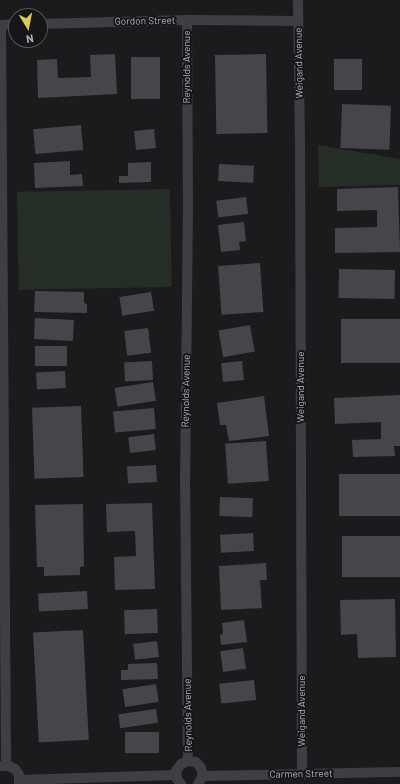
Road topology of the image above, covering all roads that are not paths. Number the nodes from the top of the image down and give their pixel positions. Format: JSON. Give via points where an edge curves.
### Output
{"nodes":[{"id":1,"x":298,"y":0,"type":"edge"},
{"id":2,"x":187,"y":20,"type":"junction"},
{"id":3,"x":298,"y":20,"type":"junction"},
{"id":4,"x":48,"y":24,"type":"edge"},
{"id":5,"x":0,"y":25,"type":"edge"},
{"id":6,"x":188,"y":761,"type":"junction"},
{"id":7,"x":3,"y":766,"type":"edge"},
{"id":8,"x":400,"y":772,"type":"edge"},
{"id":9,"x":302,"y":773,"type":"junction"},
{"id":10,"x":178,"y":779,"type":"edge"},
{"id":11,"x":201,"y":780,"type":"edge"},
{"id":12,"x":19,"y":782,"type":"edge"}],
"edges":[{"from":1,"to":3,"type":"street","name":"Weigand Avenue"},
{"from":2,"to":3,"type":"street","name":"Gordon Street"},
{"from":2,"to":4,"type":"street","name":"Gordon Street"},
{"from":2,"to":6,"type":"street","name":"Reynolds Avenue","via":[[185,476]]},
{"from":3,"to":9,"type":"street","name":"Weigand Avenue"},
{"from":5,"to":7,"type":"street"},
{"from":6,"to":10,"type":"street","via":[[181,764]]},
{"from":6,"to":11,"type":"street","via":[[199,765]]},
{"from":7,"to":12,"type":"street","via":[[15,769]]},
{"from":8,"to":9,"type":"street","name":"Carmen Street"},
{"from":9,"to":11,"type":"street","name":"Carmen Street"},
{"from":10,"to":12,"type":"street"}]}
